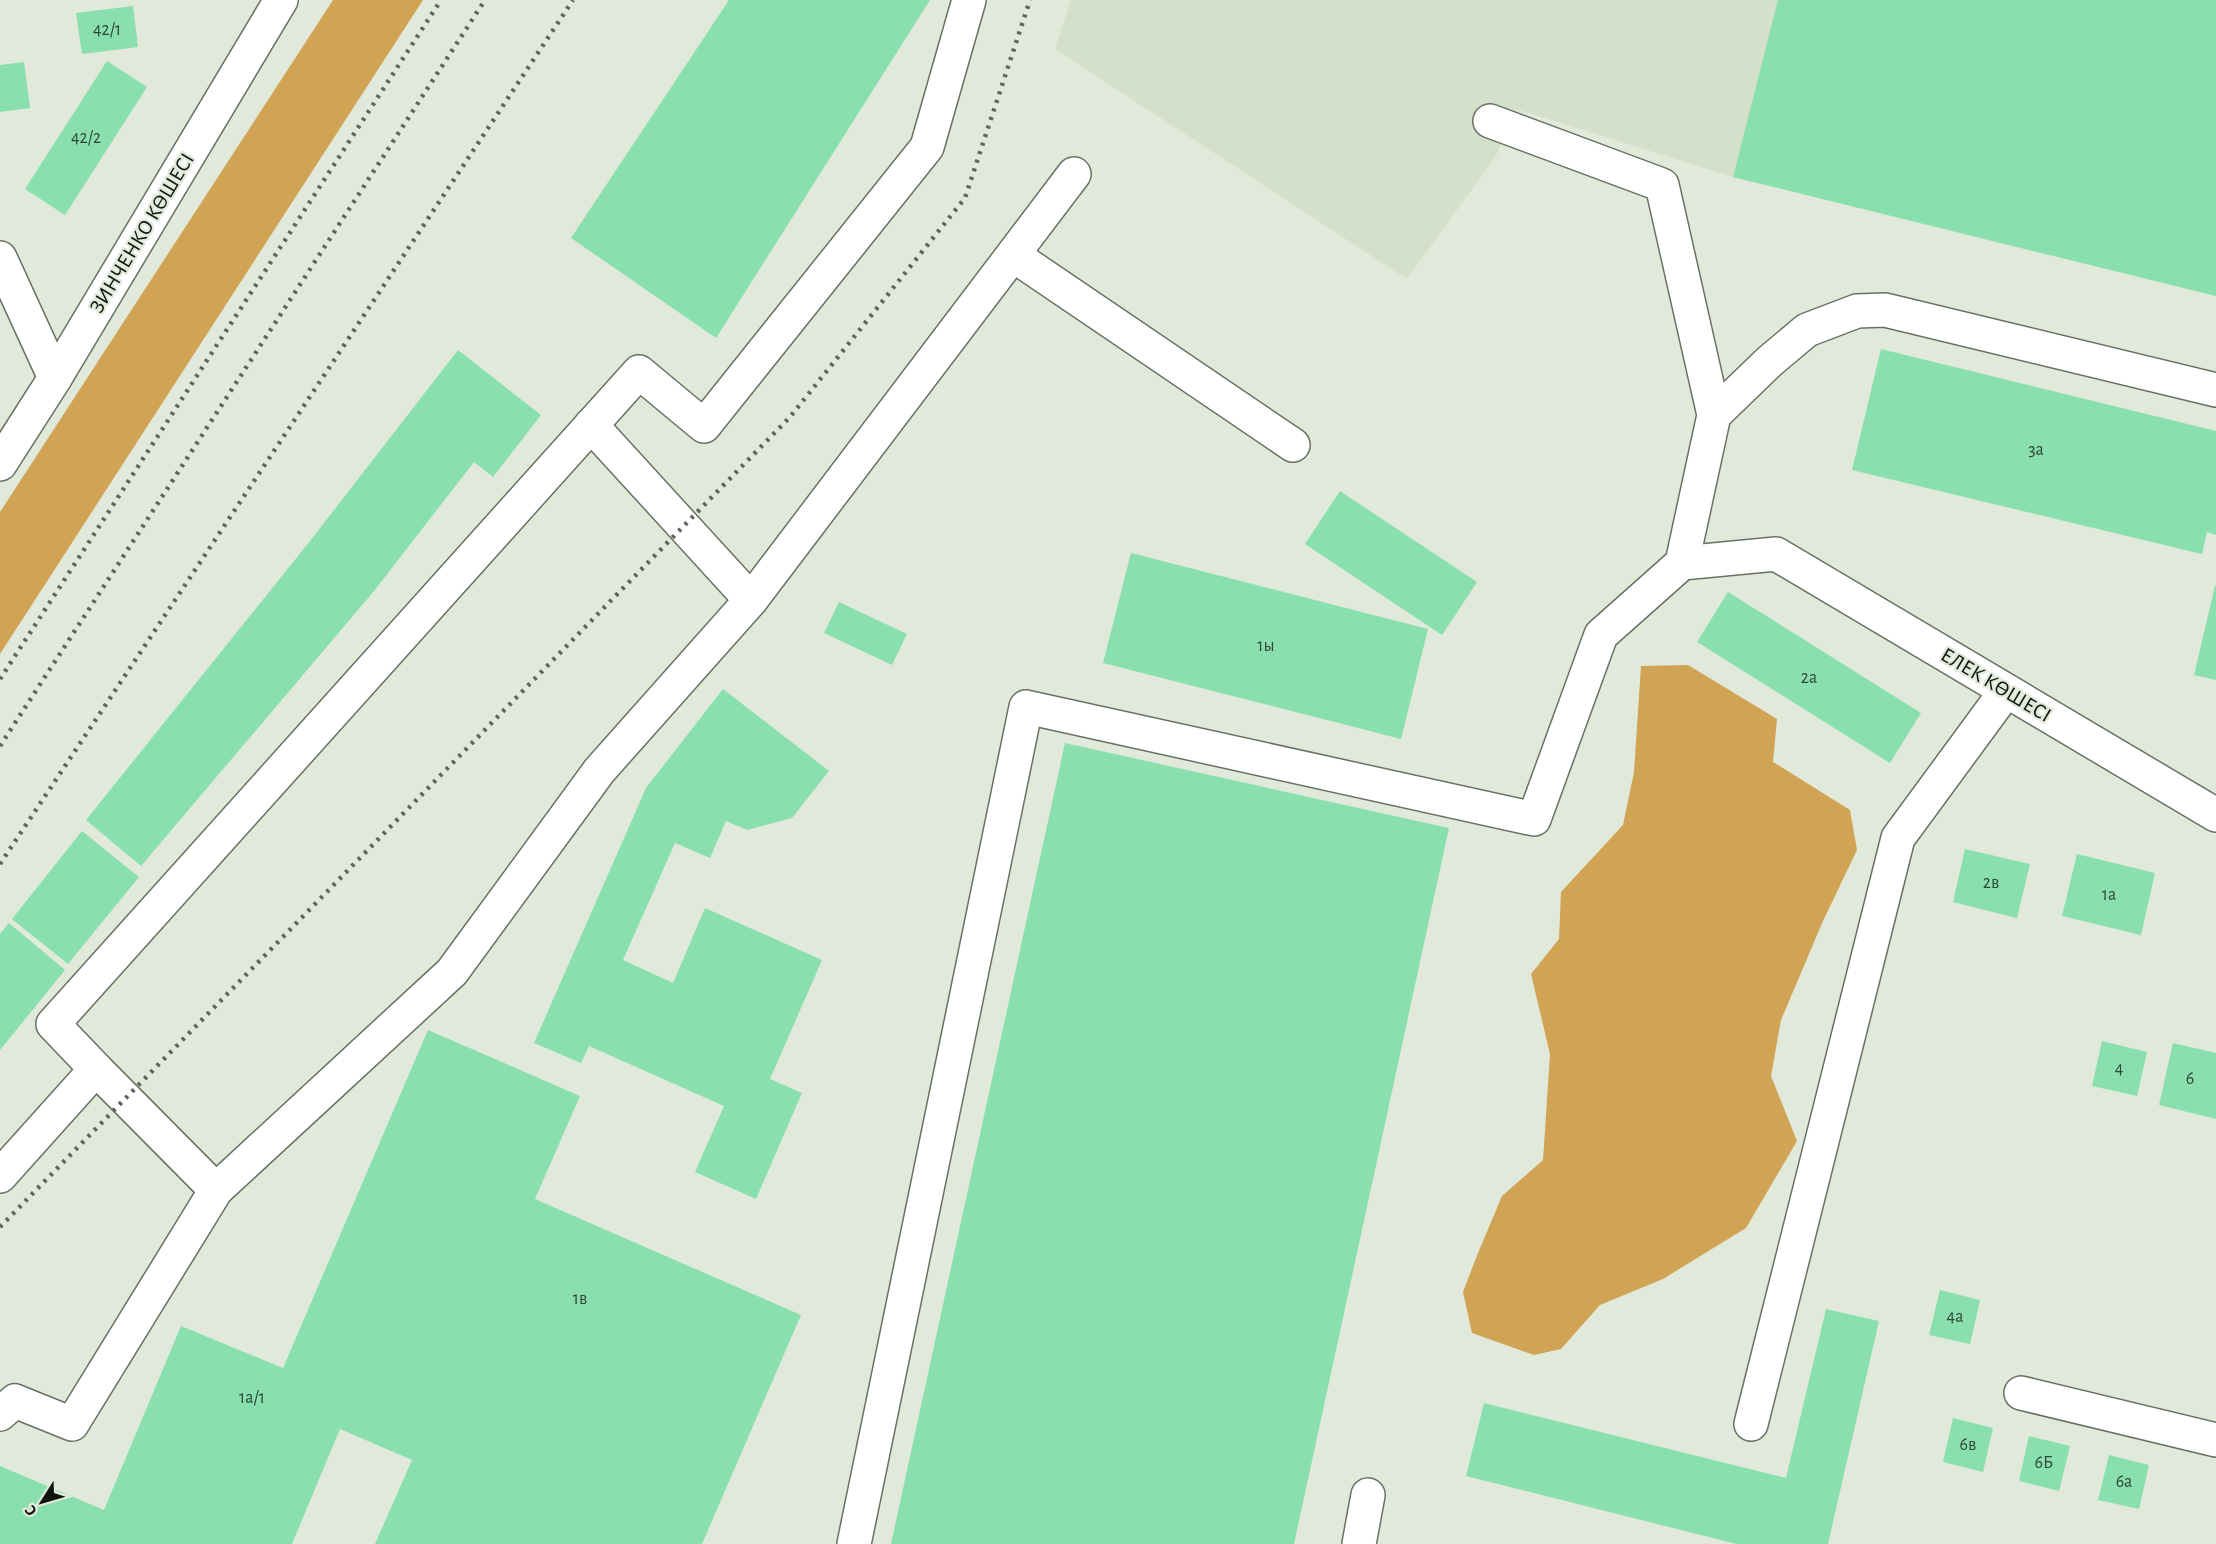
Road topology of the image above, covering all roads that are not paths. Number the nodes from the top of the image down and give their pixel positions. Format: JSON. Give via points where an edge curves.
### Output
{"nodes":[{"id":1,"x":281,"y":0,"type":"edge"},
{"id":2,"x":969,"y":0,"type":"edge"},
{"id":3,"x":1490,"y":121,"type":"dead end"},
{"id":4,"x":1074,"y":174,"type":"dead end"},
{"id":5,"x":1013,"y":255,"type":"junction"},
{"id":6,"x":0,"y":258,"type":"edge"},
{"id":7,"x":56,"y":378,"type":"junction"},
{"id":8,"x":2216,"y":390,"type":"edge"},
{"id":9,"x":1714,"y":415,"type":"junction"},
{"id":10,"x":591,"y":425,"type":"junction"},
{"id":11,"x":1293,"y":446,"type":"dead end"},
{"id":12,"x":0,"y":464,"type":"edge"},
{"id":13,"x":1682,"y":563,"type":"junction"},
{"id":14,"x":751,"y":600,"type":"junction"},
{"id":15,"x":2006,"y":691,"type":"junction"},
{"id":16,"x":2216,"y":815,"type":"edge"},
{"id":17,"x":96,"y":1069,"type":"junction"},
{"id":18,"x":0,"y":1176,"type":"edge"},
{"id":19,"x":216,"y":1191,"type":"junction"},
{"id":20,"x":2021,"y":1393,"type":"dead end"},
{"id":21,"x":0,"y":1414,"type":"edge"},
{"id":22,"x":1751,"y":1424,"type":"dead end"},
{"id":23,"x":2216,"y":1440,"type":"edge"},
{"id":24,"x":1368,"y":1495,"type":"dead end"},
{"id":25,"x":854,"y":1544,"type":"edge"},
{"id":26,"x":1359,"y":1544,"type":"edge"}],
"edges":[{"from":1,"to":7,"type":"street","name":"ЗИНЧЕНКО КӨШЕСІ"},
{"from":2,"to":10,"type":"street","via":[[927,147],[704,426],[639,372]]},
{"from":3,"to":9,"type":"street","via":[[1662,185]]},
{"from":4,"to":5,"type":"street"},
{"from":5,"to":11,"type":"street"},
{"from":5,"to":14,"type":"street"},
{"from":6,"to":7,"type":"street"},
{"from":7,"to":12,"type":"street","name":"ЗИНЧЕНКО КӨШЕСІ"},
{"from":8,"to":9,"type":"street","via":[[1885,310],[1857,311],[1806,330]]},
{"from":9,"to":13,"type":"street"},
{"from":10,"to":14,"type":"street"},
{"from":10,"to":17,"type":"street","via":[[53,1024]]},
{"from":13,"to":15,"type":"street","name":"ЕЛЕК КӨШЕСІ","via":[[1776,554]]},
{"from":13,"to":25,"type":"street","via":[[1600,635],[1534,819],[1026,707]]},
{"from":14,"to":19,"type":"street","via":[[599,771],[452,972]]},
{"from":15,"to":16,"type":"street","name":"ЕЛЕК КӨШЕСІ"},
{"from":15,"to":22,"type":"street","via":[[1898,837]]},
{"from":17,"to":18,"type":"street"},
{"from":17,"to":19,"type":"street"},
{"from":19,"to":21,"type":"street","via":[[72,1424],[15,1401]]},
{"from":20,"to":23,"type":"street"},
{"from":24,"to":26,"type":"street"}]}
